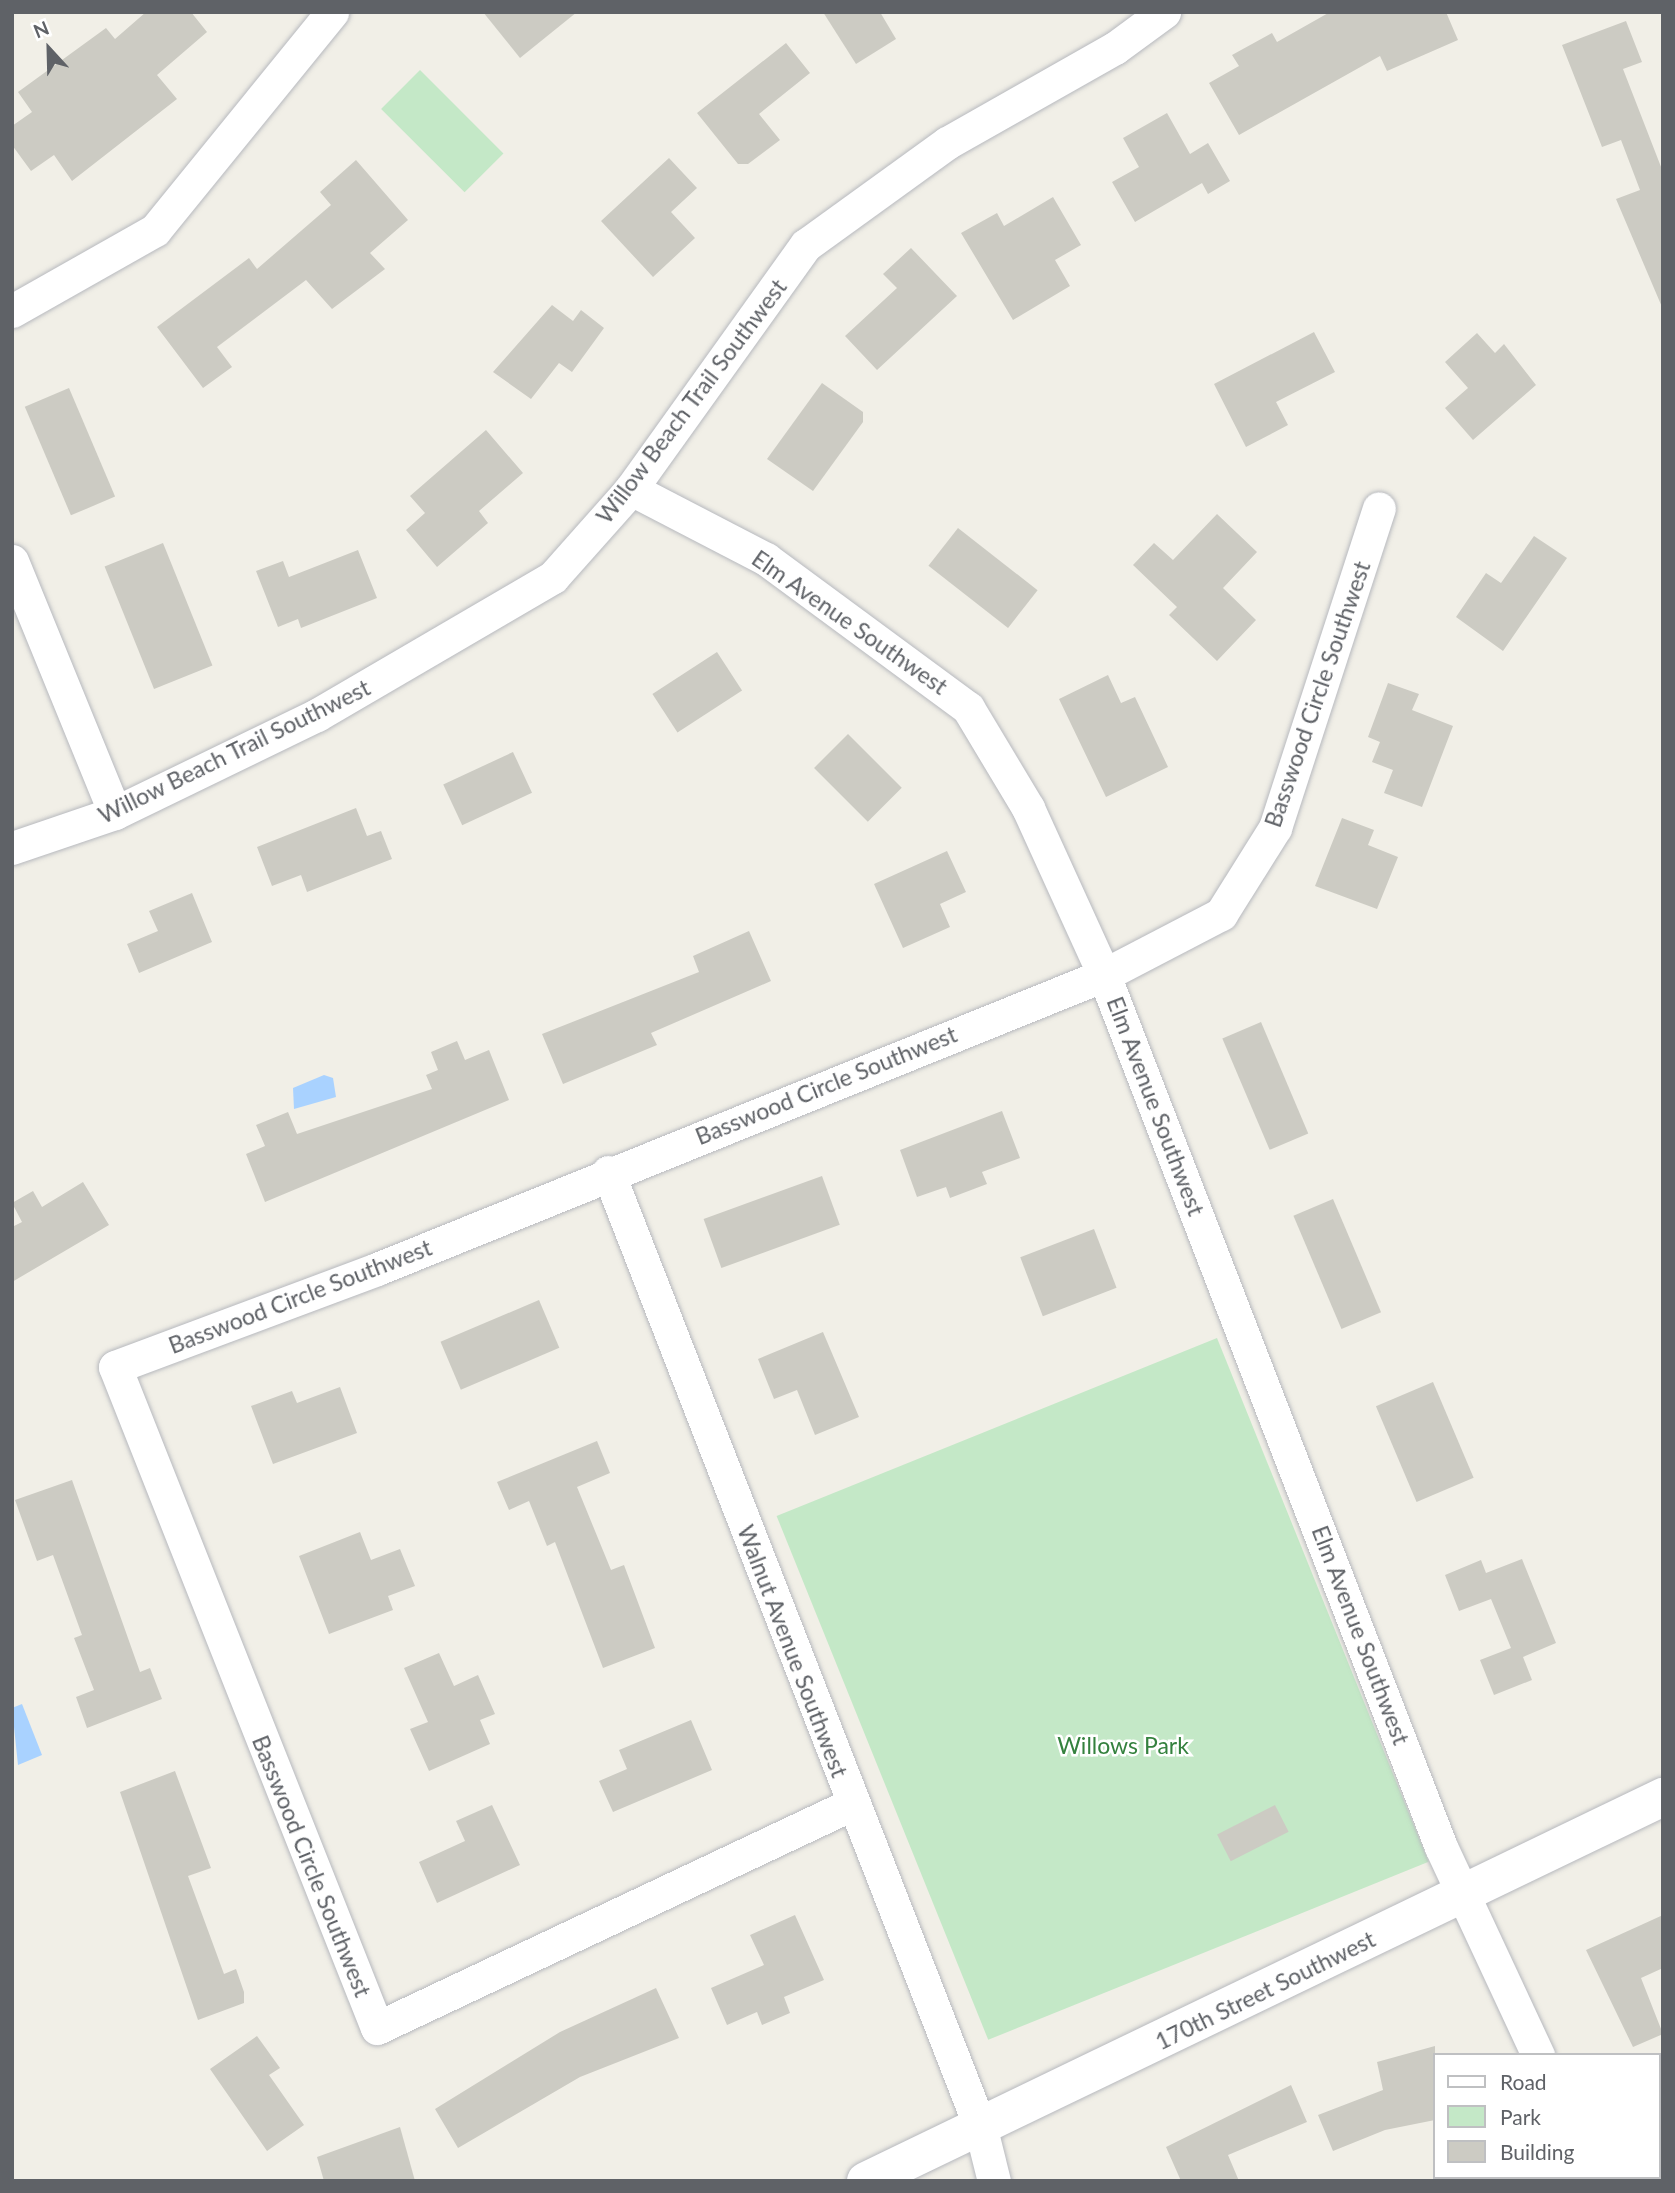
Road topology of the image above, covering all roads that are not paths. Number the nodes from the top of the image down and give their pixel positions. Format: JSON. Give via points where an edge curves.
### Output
{"nodes":[{"id":1,"x":332,"y":12,"type":"edge"},
{"id":2,"x":1164,"y":12,"type":"edge"},
{"id":3,"x":12,"y":311,"type":"edge"},
{"id":4,"x":631,"y":489,"type":"junction"},
{"id":5,"x":1379,"y":508,"type":"dead end"},
{"id":6,"x":12,"y":561,"type":"edge"},
{"id":7,"x":116,"y":813,"type":"junction"},
{"id":8,"x":12,"y":848,"type":"edge"},
{"id":9,"x":1104,"y":975,"type":"junction"},
{"id":10,"x":608,"y":1172,"type":"junction"},
{"id":11,"x":1663,"y":1797,"type":"edge"},
{"id":12,"x":852,"y":1804,"type":"junction"},
{"id":13,"x":1464,"y":1892,"type":"junction"},
{"id":14,"x":1537,"y":2053,"type":"edge"},
{"id":15,"x":981,"y":2129,"type":"junction"},
{"id":16,"x":866,"y":2181,"type":"edge"},
{"id":17,"x":994,"y":2181,"type":"edge"}],
"edges":[{"from":1,"to":3,"type":"street","via":[[155,230]]},
{"from":2,"to":4,"type":"street","name":"Willow Beach Trail Southwest","via":[[1115,48],[947,143],[806,245]]},
{"from":4,"to":7,"type":"street","name":"Willow Beach Trail Southwest","via":[[553,577],[317,715]]},
{"from":4,"to":9,"type":"street","name":"Elm Avenue Southwest","via":[[766,559],[968,708],[1028,808]]},
{"from":5,"to":9,"type":"street","name":"Basswood Circle Southwest","via":[[1275,828],[1221,914]]},
{"from":6,"to":7,"type":"street"},
{"from":7,"to":8,"type":"street","name":"Willow Beach Trail Southwest"},
{"from":9,"to":10,"type":"street","name":"Basswood Circle Southwest"},
{"from":9,"to":13,"type":"street","name":"Elm Avenue Southwest","via":[[1441,1847]]},
{"from":10,"to":12,"type":"street","name":"Walnut Avenue Southwest"},
{"from":10,"to":12,"type":"street","name":"Basswood Circle Southwest","via":[[377,1269],[115,1367],[377,2028]]},
{"from":11,"to":13,"type":"street","name":"170th Street Southwest"},
{"from":12,"to":15,"type":"street","name":"Walnut Avenue Southwest"},
{"from":13,"to":14,"type":"street","name":"Elm Avenue Southwest"},
{"from":13,"to":15,"type":"street","name":"170th Street Southwest"},
{"from":15,"to":16,"type":"street","name":"170th Street Southwest"},
{"from":15,"to":17,"type":"street","name":"Walnut Avenue Southwest"}]}
